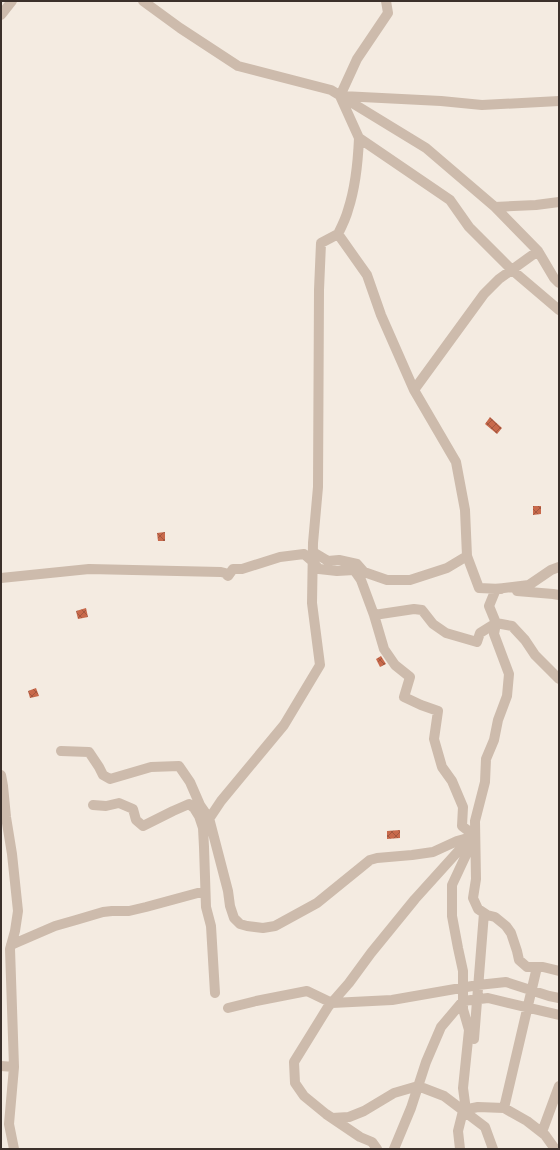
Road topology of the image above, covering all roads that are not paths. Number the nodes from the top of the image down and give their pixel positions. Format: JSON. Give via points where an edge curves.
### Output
{"nodes":[{"id":1,"x":12,"y":1,"type":"edge"},
{"id":2,"x":143,"y":1,"type":"edge"},
{"id":3,"x":386,"y":1,"type":"edge"},
{"id":4,"x":1,"y":14,"type":"edge"},
{"id":5,"x":340,"y":96,"type":"junction"},
{"id":6,"x":559,"y":102,"type":"edge"},
{"id":7,"x":359,"y":138,"type":"junction"},
{"id":8,"x":559,"y":202,"type":"edge"},
{"id":9,"x":495,"y":207,"type":"junction"},
{"id":10,"x":338,"y":234,"type":"junction"},
{"id":11,"x":538,"y":251,"type":"junction"},
{"id":12,"x":512,"y":270,"type":"junction"},
{"id":13,"x":559,"y":283,"type":"edge"},
{"id":14,"x":559,"y":310,"type":"edge"},
{"id":15,"x":414,"y":390,"type":"junction"},
{"id":16,"x":313,"y":556,"type":"junction"},
{"id":17,"x":467,"y":556,"type":"junction"},
{"id":18,"x":559,"y":567,"type":"edge"},
{"id":19,"x":1,"y":578,"type":"edge"},
{"id":20,"x":496,"y":589,"type":"junction"},
{"id":21,"x":559,"y":595,"type":"edge"},
{"id":22,"x":374,"y":615,"type":"junction"},
{"id":23,"x":496,"y":623,"type":"junction"},
{"id":24,"x":559,"y":678,"type":"edge"},
{"id":25,"x":61,"y":751,"type":"dead end"},
{"id":26,"x":1,"y":775,"type":"edge"},
{"id":27,"x":94,"y":805,"type":"dead end"},
{"id":28,"x":3,"y":817,"type":"edge"},
{"id":29,"x":209,"y":818,"type":"junction"},
{"id":30,"x":203,"y":828,"type":"junction"},
{"id":31,"x":473,"y":837,"type":"junction"},
{"id":32,"x":205,"y":891,"type":"junction"},
{"id":33,"x":484,"y":913,"type":"junction"},
{"id":34,"x":11,"y":945,"type":"junction"},
{"id":35,"x":537,"y":967,"type":"junction"},
{"id":36,"x":559,"y":971,"type":"edge"},
{"id":37,"x":478,"y":985,"type":"junction"},
{"id":38,"x":463,"y":988,"type":"junction"},
{"id":39,"x":532,"y":991,"type":"junction"},
{"id":40,"x":215,"y":992,"type":"dead end"},
{"id":41,"x":559,"y":998,"type":"edge"},
{"id":42,"x":477,"y":999,"type":"junction"},
{"id":43,"x":463,"y":1001,"type":"junction"},
{"id":44,"x":332,"y":1003,"type":"junction"},
{"id":45,"x":228,"y":1008,"type":"dead end"},
{"id":46,"x":528,"y":1008,"type":"junction"},
{"id":47,"x":559,"y":1015,"type":"edge"},
{"id":48,"x":1,"y":1066,"type":"edge"},
{"id":49,"x":14,"y":1067,"type":"junction"},
{"id":50,"x":418,"y":1086,"type":"junction"},
{"id":51,"x":559,"y":1086,"type":"edge"},
{"id":52,"x":464,"y":1106,"type":"junction"},
{"id":53,"x":504,"y":1108,"type":"junction"},
{"id":54,"x":332,"y":1118,"type":"junction"},
{"id":55,"x":542,"y":1132,"type":"junction"},
{"id":56,"x":14,"y":1149,"type":"edge"},
{"id":57,"x":377,"y":1149,"type":"edge"},
{"id":58,"x":394,"y":1149,"type":"edge"},
{"id":59,"x":460,"y":1149,"type":"edge"},
{"id":60,"x":493,"y":1149,"type":"edge"},
{"id":61,"x":555,"y":1149,"type":"edge"}],
"edges":[{"from":1,"to":4,"type":"street"},
{"from":2,"to":5,"type":"street","via":[[238,66],[331,90]]},
{"from":3,"to":5,"type":"street","via":[[388,13],[357,59]]},
{"from":5,"to":6,"type":"street","via":[[482,105]]},
{"from":5,"to":7,"type":"street"},
{"from":5,"to":9,"type":"street","via":[[426,148]]},
{"from":7,"to":10,"type":"street","via":[[353,193]]},
{"from":7,"to":12,"type":"street","via":[[450,200],[469,227]]},
{"from":8,"to":9,"type":"street","via":[[536,206]]},
{"from":9,"to":11,"type":"street"},
{"from":10,"to":15,"type":"street","via":[[367,275]]},
{"from":10,"to":16,"type":"street","via":[[321,243],[318,487]]},
{"from":11,"to":12,"type":"street"},
{"from":11,"to":13,"type":"street"},
{"from":12,"to":14,"type":"street"},
{"from":12,"to":15,"type":"street","via":[[484,294]]},
{"from":15,"to":17,"type":"street","via":[[456,462],[465,510]]},
{"from":16,"to":17,"type":"street","via":[[328,561],[339,560],[357,564],[364,572],[387,580],[410,580],[447,568]]},
{"from":16,"to":19,"type":"street","via":[[304,554],[280,557],[242,569],[233,569],[228,576],[221,572],[89,569]]},
{"from":16,"to":22,"type":"street","via":[[319,570],[354,570],[361,580]]},
{"from":16,"to":29,"type":"street","via":[[312,603],[320,665],[284,725]]},
{"from":17,"to":20,"type":"street","via":[[479,588]]},
{"from":18,"to":20,"type":"street","via":[[529,585]]},
{"from":20,"to":21,"type":"street"},
{"from":20,"to":23,"type":"street","via":[[489,606]]},
{"from":22,"to":23,"type":"street","via":[[422,610],[433,624],[446,633],[477,642],[480,633]]},
{"from":22,"to":31,"type":"street","via":[[384,649],[395,665],[410,677],[404,697],[438,711],[434,739],[442,767],[452,781],[463,807],[462,826]]},
{"from":23,"to":24,"type":"street","via":[[512,626],[535,655]]},
{"from":23,"to":31,"type":"street","via":[[494,634],[509,674],[507,696],[486,760],[485,782]]},
{"from":25,"to":29,"type":"street","via":[[89,752],[103,775],[110,779],[151,767],[179,766]]},
{"from":26,"to":28,"type":"street"},
{"from":27,"to":30,"type":"street","via":[[119,803],[132,808],[136,820],[143,826],[189,804],[197,812]]},
{"from":28,"to":34,"type":"street","via":[[12,854],[18,911]]},
{"from":29,"to":30,"type":"street"},
{"from":29,"to":31,"type":"street","via":[[234,918],[240,924],[263,928],[275,926],[317,903],[370,860],[433,852]]},
{"from":30,"to":32,"type":"street"},
{"from":31,"to":33,"type":"street","via":[[476,851],[473,898],[478,909]]},
{"from":31,"to":38,"type":"street","via":[[452,885],[452,916],[463,971]]},
{"from":31,"to":44,"type":"street","via":[[415,899]]},
{"from":32,"to":34,"type":"street","via":[[129,911],[103,912],[54,926]]},
{"from":32,"to":40,"type":"street"},
{"from":33,"to":35,"type":"street","via":[[495,917],[506,926],[511,933],[519,960],[527,967]]},
{"from":33,"to":37,"type":"street"},
{"from":34,"to":49,"type":"street"},
{"from":35,"to":36,"type":"street"},
{"from":35,"to":39,"type":"street"},
{"from":37,"to":38,"type":"street"},
{"from":37,"to":39,"type":"street","via":[[506,982]]},
{"from":37,"to":42,"type":"street"},
{"from":38,"to":43,"type":"street"},
{"from":38,"to":44,"type":"street","via":[[392,1000]]},
{"from":39,"to":41,"type":"street"},
{"from":39,"to":46,"type":"street"},
{"from":42,"to":43,"type":"street"},
{"from":42,"to":46,"type":"street","via":[[488,998]]},
{"from":42,"to":52,"type":"street","via":[[472,1066]]},
{"from":43,"to":50,"type":"street","via":[[441,1027]]},
{"from":43,"to":52,"type":"street","via":[[469,1030],[463,1088]]},
{"from":44,"to":45,"type":"street","via":[[307,991]]},
{"from":44,"to":54,"type":"street","via":[[294,1062],[295,1083],[304,1096]]},
{"from":46,"to":47,"type":"street"},
{"from":46,"to":53,"type":"street"},
{"from":48,"to":49,"type":"street"},
{"from":49,"to":56,"type":"street","via":[[9,1124]]},
{"from":50,"to":52,"type":"street"},
{"from":50,"to":54,"type":"street","via":[[394,1093],[349,1117]]},
{"from":50,"to":58,"type":"street"},
{"from":51,"to":55,"type":"street"},
{"from":52,"to":53,"type":"street"},
{"from":52,"to":59,"type":"street","via":[[458,1131]]},
{"from":52,"to":60,"type":"street","via":[[485,1127]]},
{"from":53,"to":55,"type":"street"},
{"from":54,"to":57,"type":"street","via":[[372,1142]]},
{"from":55,"to":61,"type":"street"}]}
